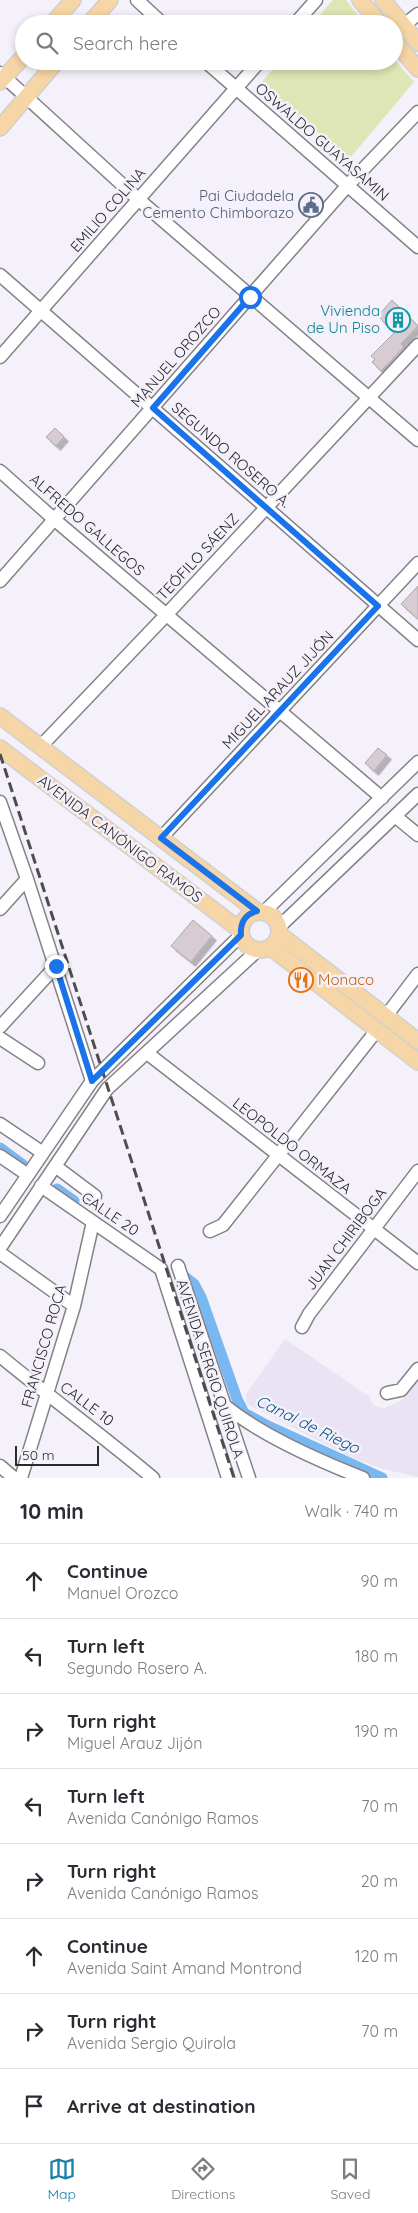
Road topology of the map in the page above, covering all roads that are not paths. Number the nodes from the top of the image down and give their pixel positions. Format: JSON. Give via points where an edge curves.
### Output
{"nodes":[{"id":1,"x":73,"y":0,"type":"edge"},
{"id":2,"x":110,"y":0,"type":"edge"},
{"id":3,"x":137,"y":0,"type":"edge"},
{"id":4,"x":316,"y":0,"type":"edge"},
{"id":5,"x":360,"y":0,"type":"edge"},
{"id":6,"x":383,"y":0,"type":"edge"},
{"id":7,"x":418,"y":14,"type":"edge"},
{"id":8,"x":60,"y":15,"type":"edge"},
{"id":9,"x":97,"y":15,"type":"edge"},
{"id":10,"x":153,"y":15,"type":"edge"},
{"id":11,"x":303,"y":15,"type":"edge"},
{"id":12,"x":372,"y":15,"type":"edge"},
{"id":13,"x":395,"y":15,"type":"edge"},
{"id":14,"x":404,"y":26,"type":"joint"},
{"id":15,"x":418,"y":43,"type":"edge"},
{"id":16,"x":403,"y":52,"type":"edge"},
{"id":17,"x":15,"y":65,"type":"edge"},
{"id":18,"x":418,"y":69,"type":"edge"},
{"id":19,"x":50,"y":70,"type":"edge"},
{"id":20,"x":215,"y":70,"type":"edge"},
{"id":21,"x":252,"y":70,"type":"edge"},
{"id":22,"x":1,"y":78,"type":"edge"},
{"id":23,"x":236,"y":88,"type":"junction"},
{"id":24,"x":26,"y":98,"type":"junction"},
{"id":25,"x":418,"y":112,"type":"edge"},
{"id":26,"x":0,"y":128,"type":"edge"},
{"id":27,"x":348,"y":185,"type":"junction"},
{"id":28,"x":138,"y":199,"type":"junction"},
{"id":29,"x":418,"y":247,"type":"edge"},
{"id":30,"x":0,"y":275,"type":"edge"},
{"id":31,"x":250,"y":297,"type":"junction"},
{"id":32,"x":41,"y":311,"type":"junction"},
{"id":33,"x":418,"y":345,"type":"edge"},
{"id":34,"x":0,"y":357,"type":"edge"},
{"id":35,"x":369,"y":397,"type":"junction"},
{"id":36,"x":153,"y":408,"type":"junction"},
{"id":37,"x":418,"y":440,"type":"edge"},
{"id":38,"x":0,"y":471,"type":"edge"},
{"id":39,"x":267,"y":508,"type":"junction"},
{"id":40,"x":55,"y":520,"type":"junction"},
{"id":41,"x":418,"y":563,"type":"edge"},
{"id":42,"x":0,"y":581,"type":"edge"},
{"id":43,"x":378,"y":606,"type":"junction"},
{"id":44,"x":167,"y":614,"type":"junction"},
{"id":45,"x":418,"y":640,"type":"edge"},
{"id":46,"x":280,"y":712,"type":"junction"},
{"id":47,"x":0,"y":716,"type":"edge"},
{"id":48,"x":41,"y":746,"type":"junction"},
{"id":49,"x":0,"y":748,"type":"edge"},
{"id":50,"x":418,"y":762,"type":"edge"},
{"id":51,"x":418,"y":794,"type":"edge"},
{"id":52,"x":382,"y":798,"type":"junction"},
{"id":53,"x":0,"y":802,"type":"edge"},
{"id":54,"x":396,"y":816,"type":"junction"},
{"id":55,"x":418,"y":835,"type":"edge"},
{"id":56,"x":161,"y":838,"type":"junction"},
{"id":57,"x":27,"y":879,"type":"junction"},
{"id":58,"x":0,"y":909,"type":"edge"},
{"id":59,"x":260,"y":911,"type":"junction"},
{"id":60,"x":279,"y":930,"type":"junction"},
{"id":61,"x":241,"y":932,"type":"junction"},
{"id":62,"x":264,"y":948,"type":"junction"},
{"id":63,"x":56,"y":966,"type":"junction"},
{"id":64,"x":418,"y":974,"type":"edge"},
{"id":65,"x":386,"y":1016,"type":"junction"},
{"id":66,"x":0,"y":1027,"type":"edge"},
{"id":67,"x":378,"y":1030,"type":"junction"},
{"id":68,"x":0,"y":1038,"type":"edge"},
{"id":69,"x":418,"y":1041,"type":"edge"},
{"id":70,"x":147,"y":1053,"type":"junction"},
{"id":71,"x":418,"y":1062,"type":"edge"},
{"id":72,"x":38,"y":1063,"type":"dead end"},
{"id":73,"x":92,"y":1081,"type":"junction"},
{"id":74,"x":0,"y":1124,"type":"edge"},
{"id":75,"x":43,"y":1153,"type":"junction"},
{"id":76,"x":0,"y":1156,"type":"edge"},
{"id":77,"x":278,"y":1156,"type":"junction"},
{"id":78,"x":55,"y":1166,"type":"junction"},
{"id":79,"x":418,"y":1171,"type":"edge"},
{"id":80,"x":28,"y":1175,"type":"junction"},
{"id":81,"x":41,"y":1186,"type":"junction"},
{"id":82,"x":95,"y":1196,"type":"dead end"},
{"id":83,"x":0,"y":1216,"type":"edge"},
{"id":84,"x":93,"y":1222,"type":"junction"},
{"id":85,"x":373,"y":1229,"type":"junction"},
{"id":86,"x":210,"y":1231,"type":"dead end"},
{"id":87,"x":0,"y":1248,"type":"edge"},
{"id":88,"x":0,"y":1253,"type":"edge"},
{"id":89,"x":418,"y":1263,"type":"edge"},
{"id":90,"x":178,"y":1266,"type":"dead end"},
{"id":91,"x":161,"y":1269,"type":"joint"},
{"id":92,"x":74,"y":1306,"type":"junction"},
{"id":93,"x":302,"y":1327,"type":"dead end"},
{"id":94,"x":0,"y":1356,"type":"edge"},
{"id":95,"x":418,"y":1369,"type":"edge"},
{"id":96,"x":387,"y":1393,"type":"dead end"},
{"id":97,"x":47,"y":1395,"type":"junction"},
{"id":98,"x":223,"y":1404,"type":"junction"},
{"id":99,"x":0,"y":1466,"type":"edge"},
{"id":100,"x":14,"y":1478,"type":"edge"},
{"id":101,"x":21,"y":1478,"type":"edge"},
{"id":102,"x":153,"y":1478,"type":"edge"},
{"id":103,"x":228,"y":1478,"type":"edge"},
{"id":104,"x":248,"y":1478,"type":"edge"},
{"id":105,"x":363,"y":1478,"type":"edge"}],
"edges":[{"from":1,"to":8,"type":"main road"},
{"from":2,"to":9,"type":"main road"},
{"from":3,"to":10,"type":"street"},
{"from":4,"to":11,"type":"street"},
{"from":5,"to":12,"type":"main road"},
{"from":6,"to":13,"type":"main road"},
{"from":7,"to":14,"type":"street"},
{"from":14,"to":15,"type":"main road"},
{"from":16,"to":18,"type":"main road"},
{"from":17,"to":22,"type":"main road"},
{"from":19,"to":24,"type":"main road"},
{"from":20,"to":23,"type":"street","name":"OSWALDO GUAYASAMIN"},
{"from":21,"to":23,"type":"street","name":"EMILIO COLINA"},
{"from":22,"to":24,"type":"street"},
{"from":23,"to":27,"type":"street","name":"OSWALDO GUAYASAMIN"},
{"from":23,"to":28,"type":"street","name":"EMILIO COLINA"},
{"from":24,"to":26,"type":"main road"},
{"from":24,"to":28,"type":"street"},
{"from":25,"to":27,"type":"street","name":"MANUEL OROZCO"},
{"from":27,"to":29,"type":"street","name":"OSWALDO GUAYASAMIN"},
{"from":27,"to":31,"type":"street","name":"MANUEL OROZCO"},
{"from":28,"to":31,"type":"street"},
{"from":28,"to":32,"type":"street","name":"EMILIO COLINA"},
{"from":30,"to":32,"type":"street","name":"SEGUNDO ROSERO A."},
{"from":31,"to":35,"type":"street"},
{"from":31,"to":36,"type":"street","name":"MANUEL OROZCO"},
{"from":32,"to":34,"type":"street","name":"EMILIO COLINA"},
{"from":32,"to":36,"type":"street","name":"SEGUNDO ROSERO A."},
{"from":33,"to":35,"type":"street","name":"TEÓFILO SÁENZ"},
{"from":35,"to":37,"type":"street"},
{"from":35,"to":39,"type":"street","name":"TEÓFILO SÁENZ"},
{"from":36,"to":39,"type":"street","name":"SEGUNDO ROSERO A."},
{"from":36,"to":40,"type":"street","name":"MANUEL OROZCO"},
{"from":38,"to":40,"type":"street","name":"ALFREDO GALLEGOS"},
{"from":39,"to":43,"type":"street","name":"SEGUNDO ROSERO A."},
{"from":39,"to":44,"type":"street","name":"TEÓFILO SÁENZ"},
{"from":40,"to":42,"type":"street","name":"MANUEL OROZCO"},
{"from":40,"to":44,"type":"street","name":"ALFREDO GALLEGOS"},
{"from":41,"to":43,"type":"street","name":"MIGUEL ARAUZ JIJÓN"},
{"from":43,"to":45,"type":"street","name":"SEGUNDO ROSERO A."},
{"from":43,"to":46,"type":"street","name":"MIGUEL ARAUZ JIJÓN"},
{"from":44,"to":46,"type":"street","name":"ALFREDO GALLEGOS"},
{"from":44,"to":48,"type":"street","name":"TEÓFILO SÁENZ"},
{"from":46,"to":52,"type":"street","name":"ALFREDO GALLEGOS"},
{"from":46,"to":56,"type":"street","name":"MIGUEL ARAUZ JIJÓN"},
{"from":47,"to":48,"type":"main road","name":"AVENIDA CANÓNIGO RAMOS"},
{"from":48,"to":56,"type":"main road","name":"AVENIDA CANÓNIGO RAMOS"},
{"from":49,"to":61,"type":"main road","name":"AVENIDA CANÓNIGO RAMOS"},
{"from":50,"to":52,"type":"street"},
{"from":51,"to":54,"type":"street"},
{"from":52,"to":59,"type":"street"},
{"from":53,"to":57,"type":"street"},
{"from":54,"to":55,"type":"street"},
{"from":54,"to":60,"type":"street"},
{"from":56,"to":59,"type":"main road","name":"AVENIDA CANÓNIGO RAMOS"},
{"from":57,"to":58,"type":"street"},
{"from":57,"to":63,"type":"street"},
{"from":59,"to":60,"type":"main road","name":"AVENIDA CANÓNIGO RAMOS","via":[[275,919]]},
{"from":59,"to":61,"type":"main road","via":[[245,918]]},
{"from":60,"to":62,"type":"main road"},
{"from":60,"to":65,"type":"main road","name":"AVENIDA CANÓNIGO RAMOS"},
{"from":61,"to":62,"type":"main road","name":"AVENIDA CANÓNIGO RAMOS","via":[[247,945]]},
{"from":61,"to":73,"type":"street"},
{"from":62,"to":67,"type":"main road","name":"AVENIDA CANÓNIGO RAMOS"},
{"from":62,"to":70,"type":"street"},
{"from":63,"to":66,"type":"street"},
{"from":63,"to":73,"type":"street"},
{"from":64,"to":65,"type":"street"},
{"from":65,"to":69,"type":"main road","name":"AVENIDA CANÓNIGO RAMOS"},
{"from":67,"to":71,"type":"main road","name":"AVENIDA CANÓNIGO RAMOS"},
{"from":67,"to":77,"type":"street"},
{"from":68,"to":72,"type":"street"},
{"from":70,"to":77,"type":"street","name":"LEOPOLDO ORMAZA"},
{"from":70,"to":78,"type":"street","via":[[107,1089]]},
{"from":73,"to":75,"type":"street"},
{"from":74,"to":75,"type":"street"},
{"from":75,"to":80,"type":"street"},
{"from":76,"to":80,"type":"street"},
{"from":77,"to":85,"type":"street","name":"LEOPOLDO ORMAZA"},
{"from":77,"to":86,"type":"street","via":[[223,1225]]},
{"from":78,"to":81,"type":"street"},
{"from":78,"to":82,"type":"street"},
{"from":79,"to":85,"type":"street","name":"JUAN CHIRIBOGA"},
{"from":80,"to":83,"type":"street"},
{"from":81,"to":84,"type":"street","name":"CALLE 20"},
{"from":81,"to":87,"type":"street"},
{"from":84,"to":91,"type":"street","name":"CALLE 20"},
{"from":84,"to":92,"type":"street","name":"FRANCISCO ROCA"},
{"from":85,"to":89,"type":"street","name":"LEOPOLDO ORMAZA"},
{"from":85,"to":93,"type":"street","name":"JUAN CHIRIBOGA","via":[[308,1314]]},
{"from":88,"to":92,"type":"street"},
{"from":90,"to":98,"type":"street","name":"AVENIDA SERGIO QUIROLA"},
{"from":91,"to":103,"type":"street","name":"AVENIDA SERGIO QUIROLA"},
{"from":92,"to":97,"type":"street","name":"FRANCISCO ROCA"},
{"from":94,"to":97,"type":"street","name":"CALLE 10"},
{"from":95,"to":96,"type":"street","via":[[401,1390]]},
{"from":97,"to":101,"type":"street","name":"FRANCISCO ROCA"},
{"from":97,"to":102,"type":"street","name":"CALLE 10","via":[[106,1438]]},
{"from":98,"to":104,"type":"street","name":"AVENIDA SERGIO QUIROLA"},
{"from":98,"to":105,"type":"street","via":[[258,1428]]},
{"from":99,"to":100,"type":"street"}]}
